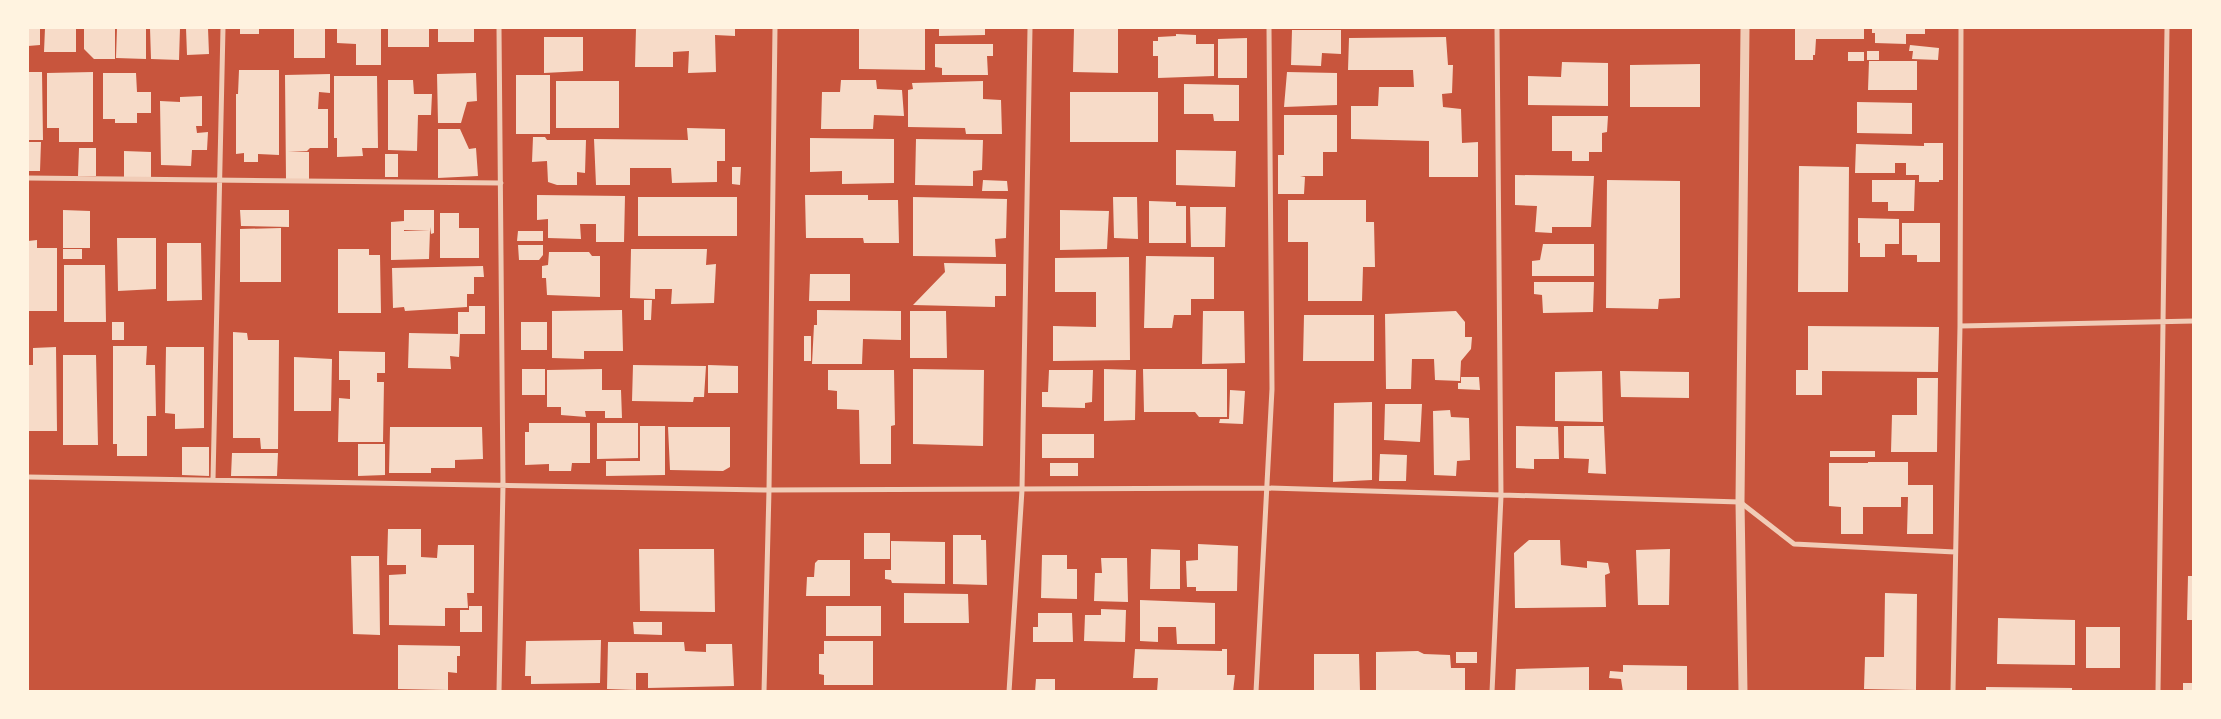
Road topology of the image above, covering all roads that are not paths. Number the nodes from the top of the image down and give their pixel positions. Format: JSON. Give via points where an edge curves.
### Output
{"nodes":[{"id":1,"x":223,"y":28,"type":"edge"},
{"id":2,"x":499,"y":28,"type":"edge"},
{"id":3,"x":775,"y":28,"type":"edge"},
{"id":4,"x":1030,"y":28,"type":"edge"},
{"id":5,"x":1269,"y":28,"type":"edge"},
{"id":6,"x":1497,"y":28,"type":"edge"},
{"id":7,"x":1745,"y":28,"type":"edge"},
{"id":8,"x":1961,"y":28,"type":"edge"},
{"id":9,"x":2167,"y":28,"type":"edge"},
{"id":10,"x":28,"y":178,"type":"edge"},
{"id":11,"x":219,"y":180,"type":"junction"},
{"id":12,"x":501,"y":183,"type":"junction"},
{"id":13,"x":2164,"y":320,"type":"junction"},
{"id":14,"x":2194,"y":321,"type":"edge"},
{"id":15,"x":1960,"y":326,"type":"junction"},
{"id":16,"x":28,"y":477,"type":"edge"},
{"id":17,"x":214,"y":480,"type":"junction"},
{"id":18,"x":504,"y":485,"type":"junction"},
{"id":19,"x":1266,"y":488,"type":"junction"},
{"id":20,"x":769,"y":490,"type":"junction"},
{"id":21,"x":1022,"y":490,"type":"junction"},
{"id":22,"x":1500,"y":496,"type":"junction"},
{"id":23,"x":1740,"y":502,"type":"junction"},
{"id":24,"x":1956,"y":552,"type":"junction"},
{"id":25,"x":500,"y":692,"type":"edge"},
{"id":26,"x":764,"y":692,"type":"edge"},
{"id":27,"x":1009,"y":692,"type":"edge"},
{"id":28,"x":1256,"y":692,"type":"edge"},
{"id":29,"x":1492,"y":692,"type":"edge"},
{"id":30,"x":1743,"y":692,"type":"edge"},
{"id":31,"x":1953,"y":692,"type":"edge"},
{"id":32,"x":2158,"y":692,"type":"edge"}],
"edges":[{"from":1,"to":11,"type":"street"},
{"from":2,"to":12,"type":"street"},
{"from":3,"to":20,"type":"street"},
{"from":4,"to":21,"type":"street"},
{"from":5,"to":19,"type":"street","via":[[1272,389]]},
{"from":6,"to":22,"type":"street"},
{"from":7,"to":23,"type":"street"},
{"from":8,"to":15,"type":"street"},
{"from":9,"to":13,"type":"street"},
{"from":10,"to":11,"type":"street"},
{"from":11,"to":12,"type":"street"},
{"from":11,"to":17,"type":"street"},
{"from":12,"to":18,"type":"street"},
{"from":13,"to":14,"type":"street"},
{"from":13,"to":15,"type":"street"},
{"from":13,"to":32,"type":"street"},
{"from":15,"to":24,"type":"street"},
{"from":16,"to":17,"type":"street"},
{"from":17,"to":18,"type":"street"},
{"from":18,"to":20,"type":"street"},
{"from":18,"to":25,"type":"street"},
{"from":19,"to":21,"type":"street"},
{"from":19,"to":22,"type":"street"},
{"from":19,"to":28,"type":"street"},
{"from":20,"to":21,"type":"street"},
{"from":20,"to":26,"type":"street"},
{"from":21,"to":27,"type":"street"},
{"from":22,"to":23,"type":"street"},
{"from":22,"to":29,"type":"street"},
{"from":23,"to":24,"type":"street","via":[[1794,544]]},
{"from":23,"to":30,"type":"street"},
{"from":24,"to":31,"type":"street"}]}
